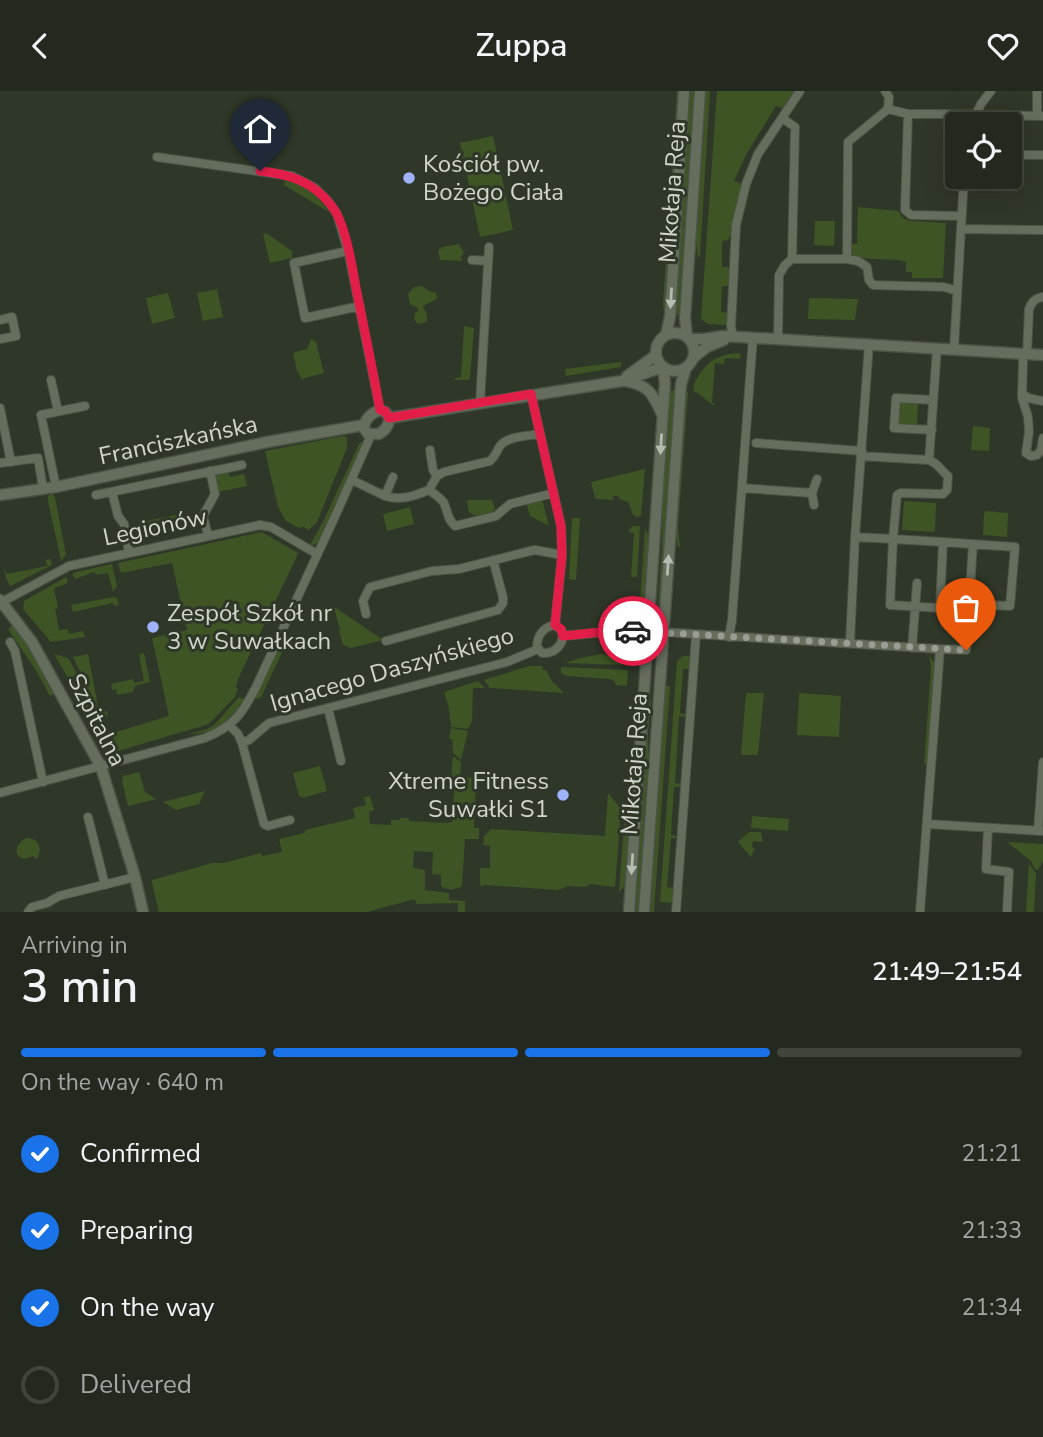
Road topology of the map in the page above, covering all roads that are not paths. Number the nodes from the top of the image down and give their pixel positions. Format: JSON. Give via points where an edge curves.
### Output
{"nodes":[{"id":1,"x":684,"y":91,"type":"edge"},
{"id":2,"x":700,"y":91,"type":"edge"},
{"id":3,"x":800,"y":91,"type":"edge"},
{"id":4,"x":885,"y":91,"type":"edge"},
{"id":5,"x":991,"y":91,"type":"edge"},
{"id":6,"x":1037,"y":91,"type":"edge"},
{"id":7,"x":888,"y":109,"type":"junction"},
{"id":8,"x":976,"y":112,"type":"edge"},
{"id":9,"x":908,"y":114,"type":"junction"},
{"id":10,"x":945,"y":115,"type":"edge"},
{"id":11,"x":1022,"y":116,"type":"edge"},
{"id":12,"x":1040,"y":116,"type":"edge"},
{"id":13,"x":782,"y":118,"type":"junction"},
{"id":14,"x":1043,"y":155,"type":"edge"},
{"id":15,"x":1022,"y":156,"type":"edge"},
{"id":16,"x":157,"y":157,"type":"dead end"},
{"id":17,"x":963,"y":189,"type":"edge"},
{"id":18,"x":961,"y":216,"type":"junction"},
{"id":19,"x":961,"y":229,"type":"junction"},
{"id":20,"x":1043,"y":230,"type":"edge"},
{"id":21,"x":489,"y":247,"type":"dead end"},
{"id":22,"x":343,"y":253,"type":"dead end"},
{"id":23,"x":792,"y":259,"type":"junction"},
{"id":24,"x":847,"y":259,"type":"junction"},
{"id":25,"x":472,"y":260,"type":"dead end"},
{"id":26,"x":488,"y":261,"type":"junction"},
{"id":27,"x":957,"y":291,"type":"junction"},
{"id":28,"x":1043,"y":297,"type":"edge"},
{"id":29,"x":360,"y":306,"type":"junction"},
{"id":30,"x":0,"y":320,"type":"edge"},
{"id":31,"x":666,"y":335,"type":"junction"},
{"id":32,"x":733,"y":336,"type":"junction"},
{"id":33,"x":752,"y":337,"type":"junction"},
{"id":34,"x":688,"y":338,"type":"junction"},
{"id":35,"x":0,"y":339,"type":"edge"},
{"id":36,"x":778,"y":339,"type":"junction"},
{"id":37,"x":869,"y":344,"type":"junction"},
{"id":38,"x":937,"y":348,"type":"junction"},
{"id":39,"x":954,"y":349,"type":"junction"},
{"id":40,"x":1024,"y":354,"type":"junction"},
{"id":41,"x":656,"y":355,"type":"junction"},
{"id":42,"x":1043,"y":355,"type":"edge"},
{"id":43,"x":693,"y":358,"type":"junction"},
{"id":44,"x":663,"y":368,"type":"junction"},
{"id":45,"x":686,"y":368,"type":"junction"},
{"id":46,"x":51,"y":380,"type":"dead end"},
{"id":47,"x":622,"y":381,"type":"junction"},
{"id":48,"x":1022,"y":393,"type":"junction"},
{"id":49,"x":531,"y":394,"type":"junction"},
{"id":50,"x":933,"y":400,"type":"junction"},
{"id":51,"x":1043,"y":401,"type":"edge"},
{"id":52,"x":480,"y":403,"type":"junction"},
{"id":53,"x":85,"y":406,"type":"dead end"},
{"id":54,"x":0,"y":408,"type":"edge"},
{"id":55,"x":58,"y":411,"type":"junction"},
{"id":56,"x":384,"y":414,"type":"junction"},
{"id":57,"x":662,"y":414,"type":"junction"},
{"id":58,"x":364,"y":425,"type":"junction"},
{"id":59,"x":932,"y":430,"type":"junction"},
{"id":60,"x":540,"y":434,"type":"junction"},
{"id":61,"x":371,"y":435,"type":"junction"},
{"id":62,"x":1043,"y":438,"type":"edge"},
{"id":63,"x":756,"y":443,"type":"dead end"},
{"id":64,"x":430,"y":450,"type":"dead end"},
{"id":65,"x":861,"y":454,"type":"junction"},
{"id":66,"x":929,"y":460,"type":"junction"},
{"id":67,"x":11,"y":462,"type":"junction"},
{"id":68,"x":0,"y":463,"type":"edge"},
{"id":69,"x":242,"y":465,"type":"dead end"},
{"id":70,"x":210,"y":471,"type":"junction"},
{"id":71,"x":437,"y":476,"type":"junction"},
{"id":72,"x":393,"y":477,"type":"dead end"},
{"id":73,"x":817,"y":479,"type":"dead end"},
{"id":74,"x":352,"y":480,"type":"junction"},
{"id":75,"x":56,"y":487,"type":"junction"},
{"id":76,"x":43,"y":488,"type":"junction"},
{"id":77,"x":742,"y":488,"type":"junction"},
{"id":78,"x":429,"y":490,"type":"junction"},
{"id":79,"x":112,"y":492,"type":"junction"},
{"id":80,"x":554,"y":493,"type":"junction"},
{"id":81,"x":812,"y":493,"type":"junction"},
{"id":82,"x":0,"y":495,"type":"edge"},
{"id":83,"x":96,"y":495,"type":"dead end"},
{"id":84,"x":385,"y":496,"type":"junction"},
{"id":85,"x":814,"y":505,"type":"dead end"},
{"id":86,"x":208,"y":535,"type":"junction"},
{"id":87,"x":855,"y":537,"type":"junction"},
{"id":88,"x":893,"y":539,"type":"junction"},
{"id":89,"x":943,"y":542,"type":"junction"},
{"id":90,"x":973,"y":544,"type":"junction"},
{"id":91,"x":129,"y":553,"type":"junction"},
{"id":92,"x":317,"y":554,"type":"junction"},
{"id":93,"x":562,"y":555,"type":"junction"},
{"id":94,"x":492,"y":560,"type":"junction"},
{"id":95,"x":916,"y":583,"type":"dead end"},
{"id":96,"x":1,"y":602,"type":"edge"},
{"id":97,"x":970,"y":604,"type":"junction"},
{"id":98,"x":915,"y":607,"type":"junction"},
{"id":99,"x":366,"y":614,"type":"dead end"},
{"id":100,"x":555,"y":625,"type":"junction"},
{"id":101,"x":649,"y":632,"type":"junction"},
{"id":102,"x":663,"y":633,"type":"junction"},
{"id":103,"x":696,"y":635,"type":"junction"},
{"id":104,"x":563,"y":636,"type":"junction"},
{"id":105,"x":729,"y":637,"type":"junction"},
{"id":106,"x":386,"y":641,"type":"dead end"},
{"id":107,"x":10,"y":642,"type":"dead end"},
{"id":108,"x":850,"y":643,"type":"junction"},
{"id":109,"x":912,"y":648,"type":"junction"},
{"id":110,"x":538,"y":649,"type":"junction"},
{"id":111,"x":940,"y":649,"type":"junction"},
{"id":112,"x":328,"y":708,"type":"junction"},
{"id":113,"x":230,"y":726,"type":"junction"},
{"id":114,"x":242,"y":743,"type":"junction"},
{"id":115,"x":341,"y":761,"type":"dead end"},
{"id":116,"x":1043,"y":762,"type":"edge"},
{"id":117,"x":101,"y":767,"type":"junction"},
{"id":118,"x":43,"y":782,"type":"junction"},
{"id":119,"x":0,"y":793,"type":"edge"},
{"id":120,"x":88,"y":817,"type":"dead end"},
{"id":121,"x":290,"y":820,"type":"dead end"},
{"id":122,"x":927,"y":824,"type":"junction"},
{"id":123,"x":988,"y":828,"type":"junction"},
{"id":124,"x":1041,"y":831,"type":"edge"},
{"id":125,"x":135,"y":877,"type":"junction"},
{"id":126,"x":105,"y":884,"type":"junction"},
{"id":127,"x":28,"y":912,"type":"edge"},
{"id":128,"x":144,"y":912,"type":"edge"},
{"id":129,"x":629,"y":912,"type":"edge"},
{"id":130,"x":645,"y":912,"type":"edge"},
{"id":131,"x":676,"y":912,"type":"edge"},
{"id":132,"x":920,"y":912,"type":"edge"},
{"id":133,"x":1007,"y":912,"type":"edge"}],
"edges":[{"from":1,"to":31,"type":"street","name":"Mikołaja Reja","one_way":true},
{"from":2,"to":34,"type":"street","name":"Mikołaja Reja","via":[[685,318]]},
{"from":3,"to":13,"type":"street"},
{"from":4,"to":7,"type":"street"},
{"from":5,"to":8,"type":"street"},
{"from":6,"to":12,"type":"street"},
{"from":7,"to":9,"type":"street"},
{"from":7,"to":24,"type":"street","via":[[848,142]]},
{"from":9,"to":10,"type":"street"},
{"from":9,"to":18,"type":"street","via":[[905,210],[911,215]]},
{"from":11,"to":12,"type":"street"},
{"from":13,"to":23,"type":"street","via":[[795,127]]},
{"from":13,"to":32,"type":"street","via":[[758,154],[736,225]]},
{"from":14,"to":15,"type":"street"},
{"from":16,"to":29,"type":"street","via":[[285,174],[315,188],[340,222]]},
{"from":17,"to":18,"type":"street"},
{"from":18,"to":19,"type":"street"},
{"from":19,"to":20,"type":"street"},
{"from":19,"to":27,"type":"street"},
{"from":21,"to":26,"type":"street"},
{"from":22,"to":29,"type":"street","via":[[294,263],[305,318]]},
{"from":23,"to":24,"type":"street"},
{"from":23,"to":36,"type":"street","via":[[779,275]]},
{"from":24,"to":27,"type":"street","via":[[867,267],[873,285]]},
{"from":25,"to":26,"type":"street"},
{"from":26,"to":52,"type":"street"},
{"from":27,"to":39,"type":"street"},
{"from":28,"to":40,"type":"street","via":[[1029,309]]},
{"from":29,"to":56,"type":"street"},
{"from":30,"to":35,"type":"street","via":[[12,317],[16,336]]},
{"from":31,"to":34,"type":"street"},
{"from":31,"to":41,"type":"street","via":[[659,341]]},
{"from":32,"to":33,"type":"street"},
{"from":32,"to":34,"type":"street"},
{"from":32,"to":43,"type":"street"},
{"from":33,"to":36,"type":"street"},
{"from":33,"to":77,"type":"street"},
{"from":34,"to":43,"type":"street"},
{"from":36,"to":37,"type":"street"},
{"from":37,"to":38,"type":"street"},
{"from":37,"to":65,"type":"street"},
{"from":38,"to":39,"type":"street"},
{"from":38,"to":50,"type":"street"},
{"from":39,"to":40,"type":"street"},
{"from":40,"to":42,"type":"street"},
{"from":40,"to":48,"type":"street"},
{"from":41,"to":44,"type":"street"},
{"from":41,"to":47,"type":"street"},
{"from":43,"to":45,"type":"street"},
{"from":44,"to":45,"type":"street","via":[[677,372]]},
{"from":44,"to":47,"type":"street"},
{"from":44,"to":57,"type":"street","name":"Mikołaja Reja"},
{"from":102,"to":45,"type":"street","name":"Mikołaja Reja","one_way":true,"via":[[681,384]]},
{"from":46,"to":55,"type":"street"},
{"from":47,"to":49,"type":"street"},
{"from":47,"to":57,"type":"street","via":[[649,390]]},
{"from":48,"to":51,"type":"street"},
{"from":48,"to":62,"type":"street","via":[[1028,417],[1026,453],[1037,455]]},
{"from":49,"to":52,"type":"street"},
{"from":49,"to":60,"type":"street"},
{"from":50,"to":59,"type":"street"},
{"from":50,"to":59,"type":"street","via":[[896,398],[894,428]]},
{"from":52,"to":56,"type":"street"},
{"from":53,"to":55,"type":"street"},
{"from":54,"to":67,"type":"street"},
{"from":55,"to":75,"type":"street","via":[[41,415]]},
{"from":56,"to":58,"type":"street","via":[[369,417]]},
{"from":56,"to":61,"type":"street","via":[[389,422],[379,434]]},
{"from":57,"to":101,"type":"street","name":"Mikołaja Reja","one_way":true},
{"from":58,"to":61,"type":"street"},
{"from":58,"to":75,"type":"street","name":"Franciszkańska"},
{"from":59,"to":66,"type":"street"},
{"from":60,"to":71,"type":"street","via":[[506,440],[494,459]]},
{"from":60,"to":80,"type":"street"},
{"from":61,"to":74,"type":"street","name":"Ignacego Daszyńskiego"},
{"from":63,"to":65,"type":"street"},
{"from":64,"to":71,"type":"street"},
{"from":65,"to":66,"type":"street"},
{"from":65,"to":87,"type":"street"},
{"from":66,"to":88,"type":"street","via":[[948,476],[947,490],[943,494],[897,495]]},
{"from":67,"to":68,"type":"street"},
{"from":67,"to":76,"type":"street","via":[[38,458]]},
{"from":69,"to":70,"type":"street"},
{"from":70,"to":79,"type":"street"},
{"from":70,"to":86,"type":"street","via":[[215,494],[204,516]]},
{"from":71,"to":78,"type":"street"},
{"from":72,"to":84,"type":"street"},
{"from":73,"to":81,"type":"street"},
{"from":74,"to":84,"type":"street"},
{"from":74,"to":92,"type":"street","name":"Ignacego Daszyńskiego"},
{"from":75,"to":76,"type":"street","name":"Franciszkańska"},
{"from":76,"to":82,"type":"street","name":"Franciszkańska"},
{"from":77,"to":81,"type":"street"},
{"from":77,"to":105,"type":"street"},
{"from":78,"to":80,"type":"street","via":[[444,504],[455,526]]},
{"from":78,"to":84,"type":"street","via":[[404,498]]},
{"from":79,"to":83,"type":"street"},
{"from":79,"to":91,"type":"street"},
{"from":80,"to":93,"type":"street"},
{"from":81,"to":85,"type":"street"},
{"from":86,"to":91,"type":"street","name":"Legionów"},
{"from":86,"to":92,"type":"street","name":"Legionów","via":[[260,525]]},
{"from":87,"to":88,"type":"street"},
{"from":87,"to":108,"type":"street"},
{"from":88,"to":89,"type":"street"},
{"from":88,"to":98,"type":"street","via":[[890,605]]},
{"from":89,"to":90,"type":"street"},
{"from":89,"to":98,"type":"street","via":[[940,608]]},
{"from":90,"to":97,"type":"street"},
{"from":90,"to":97,"type":"street","via":[[1014,547],[1010,606]]},
{"from":91,"to":96,"type":"street","name":"Legionów","via":[[69,566]]},
{"from":92,"to":113,"type":"street","name":"Ignacego Daszyńskiego","via":[[249,699]]},
{"from":93,"to":94,"type":"street","via":[[535,550]]},
{"from":93,"to":100,"type":"street"},
{"from":94,"to":99,"type":"street","via":[[370,587],[363,601]]},
{"from":94,"to":106,"type":"street","via":[[503,597],[498,610]]},
{"from":95,"to":98,"type":"street"},
{"from":96,"to":117,"type":"street","name":"Szpitalna","via":[[32,642]]},
{"from":97,"to":111,"type":"street","via":[[966,650]]},
{"from":98,"to":109,"type":"street"},
{"from":100,"to":104,"type":"street"},
{"from":100,"to":110,"type":"street","via":[[541,633]]},
{"from":101,"to":102,"type":"street"},
{"from":101,"to":104,"type":"street"},
{"from":101,"to":129,"type":"street","name":"Mikołaja Reja","one_way":true},
{"from":102,"to":103,"type":"street"},
{"from":102,"to":130,"type":"street","name":"Mikołaja Reja"},
{"from":103,"to":105,"type":"street"},
{"from":103,"to":131,"type":"street"},
{"from":104,"to":110,"type":"street","via":[[551,653]]},
{"from":105,"to":108,"type":"street"},
{"from":107,"to":118,"type":"street"},
{"from":108,"to":109,"type":"street"},
{"from":109,"to":111,"type":"street"},
{"from":110,"to":112,"type":"street","name":"Ignacego Daszyńskiego","via":[[507,662]]},
{"from":111,"to":122,"type":"street"},
{"from":112,"to":114,"type":"street","name":"Ignacego Daszyńskiego","via":[[269,723]]},
{"from":112,"to":115,"type":"street"},
{"from":113,"to":114,"type":"street"},
{"from":113,"to":117,"type":"street","via":[[205,738]]},
{"from":114,"to":121,"type":"street","via":[[264,824]]},
{"from":116,"to":124,"type":"street"},
{"from":117,"to":118,"type":"street"},
{"from":117,"to":125,"type":"street","name":"Szpitalna"},
{"from":118,"to":119,"type":"street"},
{"from":120,"to":126,"type":"street"},
{"from":122,"to":123,"type":"street"},
{"from":122,"to":132,"type":"street"},
{"from":123,"to":124,"type":"street"},
{"from":123,"to":133,"type":"street","via":[[986,869],[1009,872]]},
{"from":125,"to":126,"type":"street"},
{"from":125,"to":128,"type":"street","name":"Szpitalna"},
{"from":126,"to":127,"type":"street","via":[[59,896]]}]}
